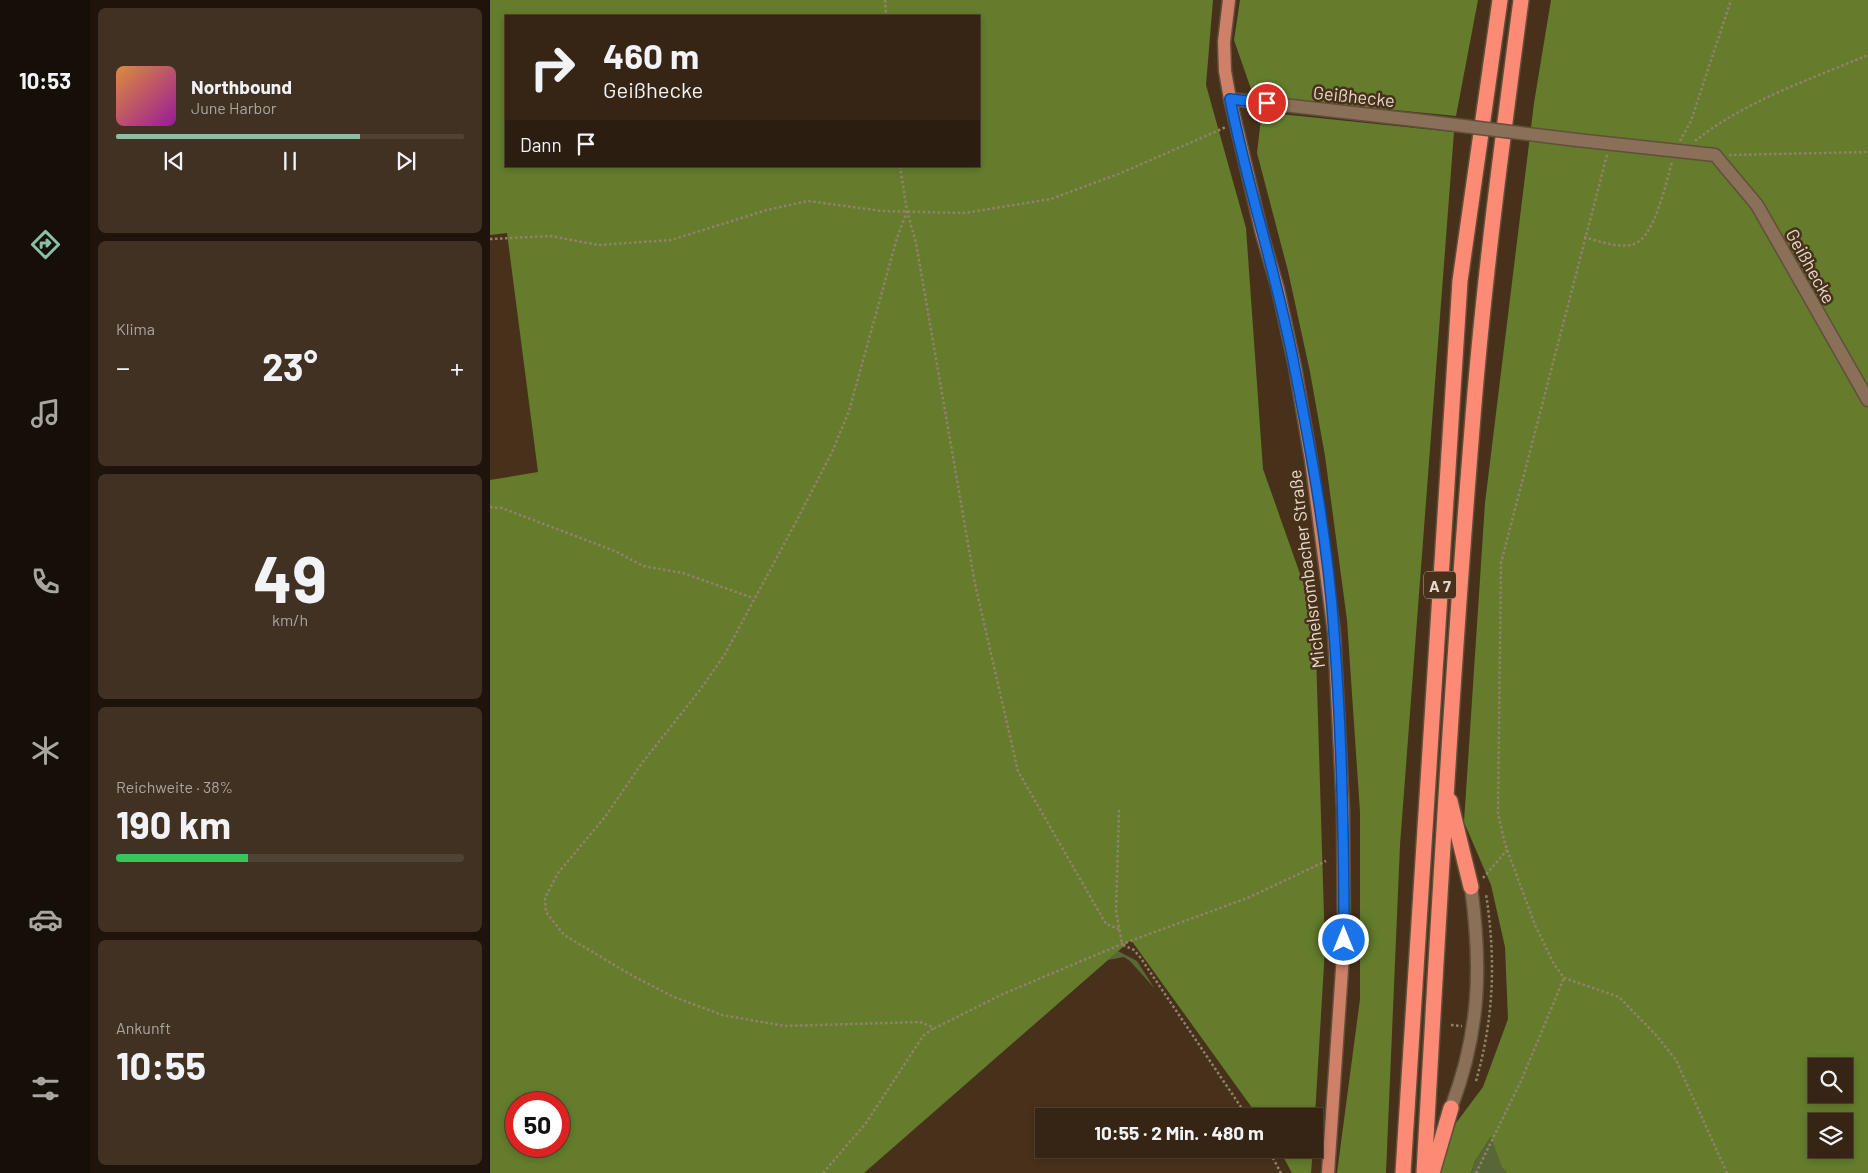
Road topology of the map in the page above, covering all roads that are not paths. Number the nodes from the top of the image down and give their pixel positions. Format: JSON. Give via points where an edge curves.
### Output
{"nodes":[{"id":1,"x":1229,"y":0,"type":"edge"},
{"id":2,"x":1500,"y":0,"type":"edge"},
{"id":3,"x":1521,"y":0,"type":"edge"},
{"id":4,"x":1230,"y":99,"type":"junction"},
{"id":5,"x":1868,"y":400,"type":"edge"},
{"id":6,"x":1446,"y":783,"type":"junction"},
{"id":7,"x":1471,"y":887,"type":"joint"},
{"id":8,"x":1451,"y":1108,"type":"joint"},
{"id":9,"x":1328,"y":1173,"type":"edge"},
{"id":10,"x":1403,"y":1173,"type":"edge"},
{"id":11,"x":1424,"y":1173,"type":"edge"},
{"id":12,"x":1432,"y":1173,"type":"edge"}],
"edges":[{"from":1,"to":4,"type":"main road","name":"Michelsrombacher Straße","via":[[1224,42]]},
{"from":2,"to":10,"type":"highway","number":"A 7","via":[[1460,281]]},
{"from":3,"to":6,"type":"highway","number":"A 7","via":[[1489,255],[1472,427]]},
{"from":4,"to":5,"type":"lane","name":"Geißhecke","bridge":true,"via":[[1715,155],[1757,205]]},
{"from":4,"to":9,"type":"main road","name":"Michelsrombacher Straße","via":[[1295,367],[1334,633],[1343,809],[1344,940]]},
{"from":6,"to":7,"type":"highway"},
{"from":6,"to":11,"type":"highway","number":"A 7"},
{"from":7,"to":8,"type":"lane","via":[[1478,946],[1478,997],[1471,1044]]},
{"from":8,"to":12,"type":"highway"}]}
